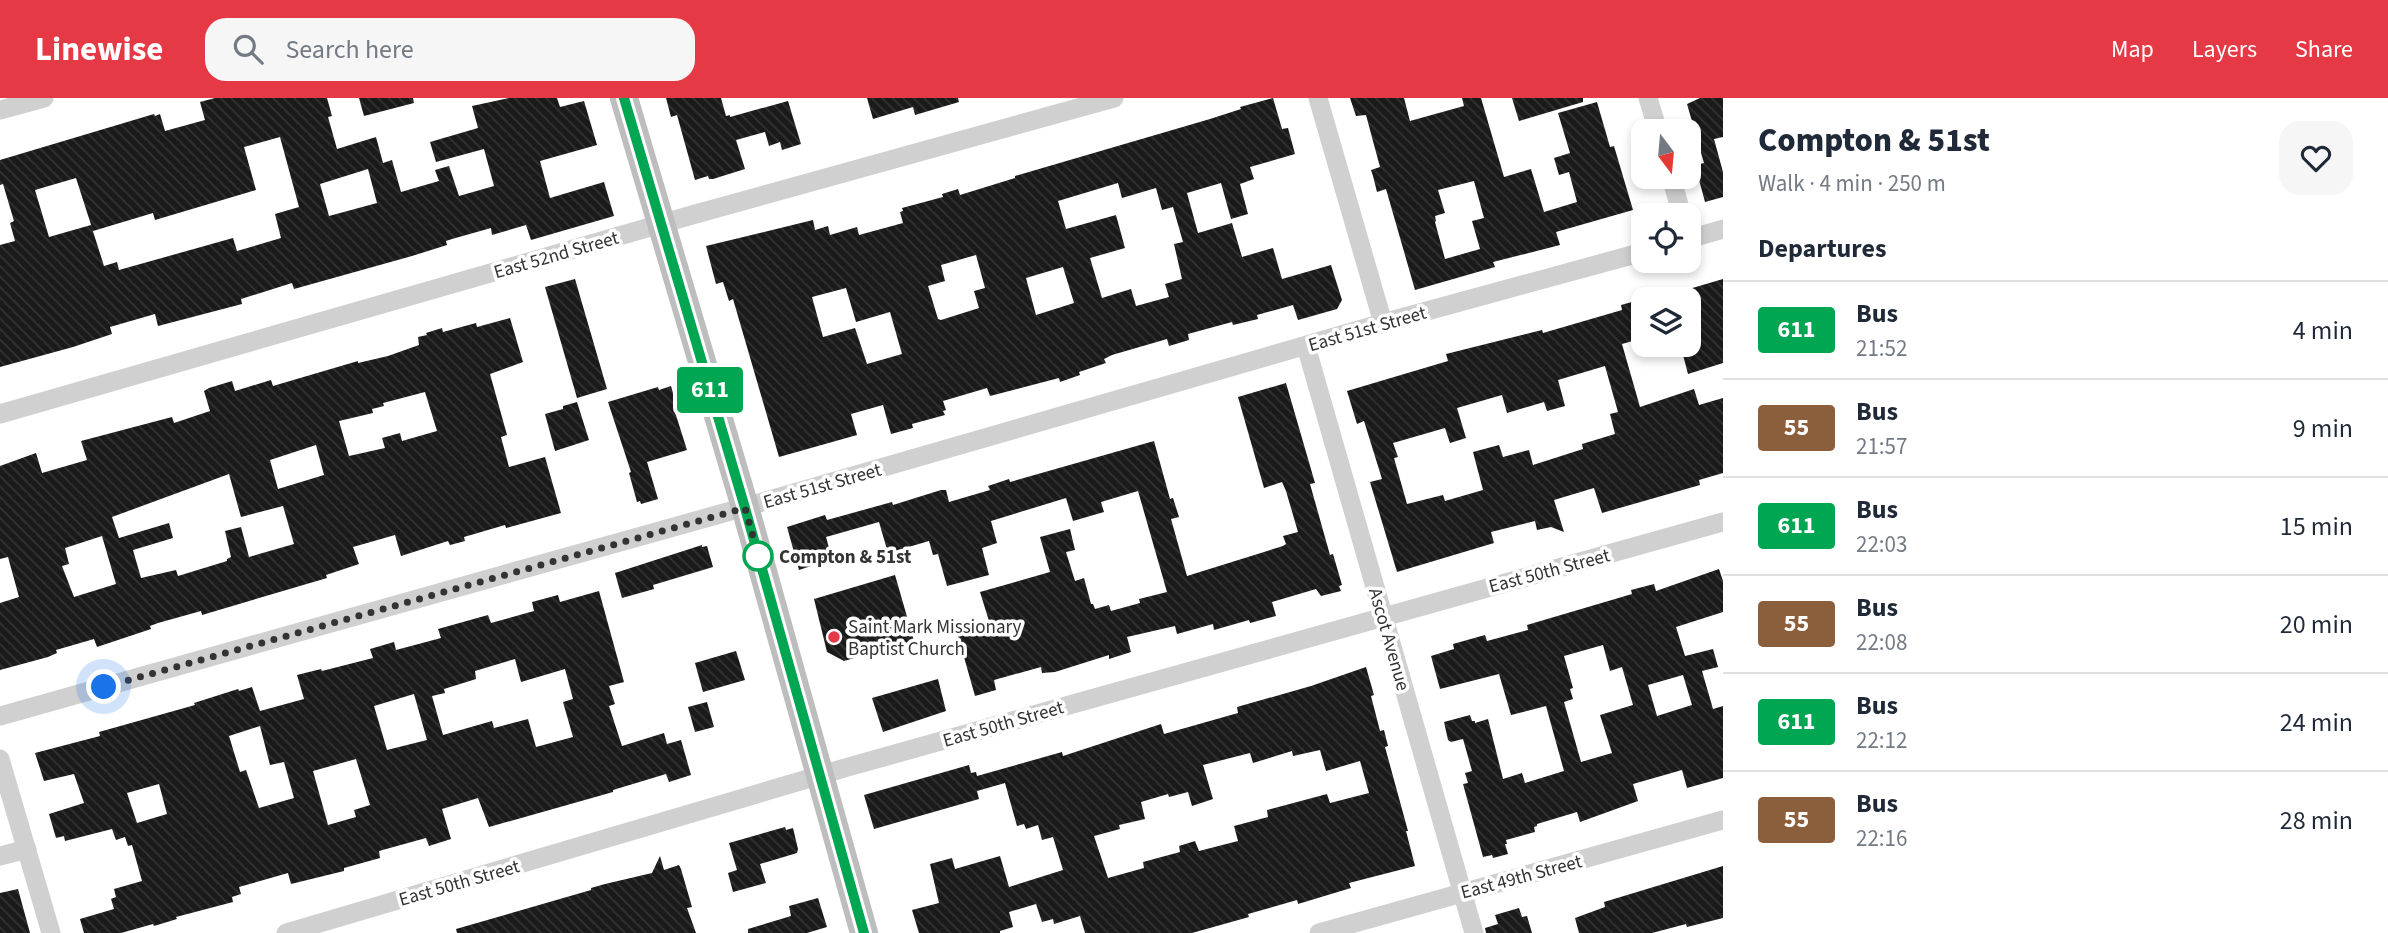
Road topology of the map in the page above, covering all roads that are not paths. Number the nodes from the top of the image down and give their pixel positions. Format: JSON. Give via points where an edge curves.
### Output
{"nodes":[{"id":1,"x":44,"y":98,"type":"edge"},
{"id":2,"x":624,"y":98,"type":"edge"},
{"id":3,"x":1114,"y":98,"type":"edge"},
{"id":4,"x":1318,"y":98,"type":"edge"},
{"id":5,"x":1648,"y":98,"type":"edge"},
{"id":6,"x":0,"y":110,"type":"edge"},
{"id":7,"x":1654,"y":119,"type":"edge"},
{"id":8,"x":662,"y":223,"type":"junction"},
{"id":9,"x":1723,"y":229,"type":"edge"},
{"id":10,"x":1701,"y":235,"type":"edge"},
{"id":11,"x":1631,"y":255,"type":"edge"},
{"id":12,"x":1384,"y":323,"type":"junction"},
{"id":13,"x":1306,"y":346,"type":"junction"},
{"id":14,"x":0,"y":414,"type":"edge"},
{"id":15,"x":745,"y":508,"type":"junction"},
{"id":16,"x":1723,"y":522,"type":"edge"},
{"id":17,"x":1383,"y":615,"type":"junction"},
{"id":18,"x":0,"y":716,"type":"edge"},
{"id":19,"x":0,"y":759,"type":"edge"},
{"id":20,"x":818,"y":776,"type":"junction"},
{"id":21,"x":1723,"y":820,"type":"edge"},
{"id":22,"x":27,"y":849,"type":"junction"},
{"id":23,"x":0,"y":856,"type":"edge"},
{"id":24,"x":1462,"y":892,"type":"junction"},
{"id":25,"x":51,"y":933,"type":"edge"},
{"id":26,"x":286,"y":933,"type":"edge"},
{"id":27,"x":864,"y":933,"type":"edge"},
{"id":28,"x":1319,"y":933,"type":"edge"},
{"id":29,"x":1474,"y":933,"type":"edge"}],
"edges":[{"from":1,"to":6,"type":"street"},
{"from":2,"to":8,"type":"main road"},
{"from":3,"to":8,"type":"street","name":"East 52nd Street"},
{"from":4,"to":12,"type":"street"},
{"from":5,"to":7,"type":"street"},
{"from":8,"to":14,"type":"street","name":"East 52nd Street"},
{"from":8,"to":15,"type":"main road"},
{"from":9,"to":10,"type":"street"},
{"from":11,"to":12,"type":"street","name":"East 51st Street"},
{"from":12,"to":13,"type":"street","name":"East 51st Street"},
{"from":13,"to":15,"type":"street","name":"East 51st Street"},
{"from":13,"to":17,"type":"street","name":"Ascot Avenue"},
{"from":15,"to":18,"type":"street","name":"East 51st Street"},
{"from":15,"to":20,"type":"main road"},
{"from":16,"to":17,"type":"street","name":"East 50th Street"},
{"from":17,"to":20,"type":"street","name":"East 50th Street"},
{"from":17,"to":24,"type":"street","name":"Ascot Avenue"},
{"from":19,"to":22,"type":"street"},
{"from":20,"to":26,"type":"street","name":"East 50th Street"},
{"from":20,"to":27,"type":"main road"},
{"from":21,"to":24,"type":"street","name":"East 49th Street"},
{"from":22,"to":23,"type":"street"},
{"from":22,"to":25,"type":"street"},
{"from":24,"to":28,"type":"street","name":"East 49th Street"},
{"from":24,"to":29,"type":"street","name":"Ascot Avenue"}]}
